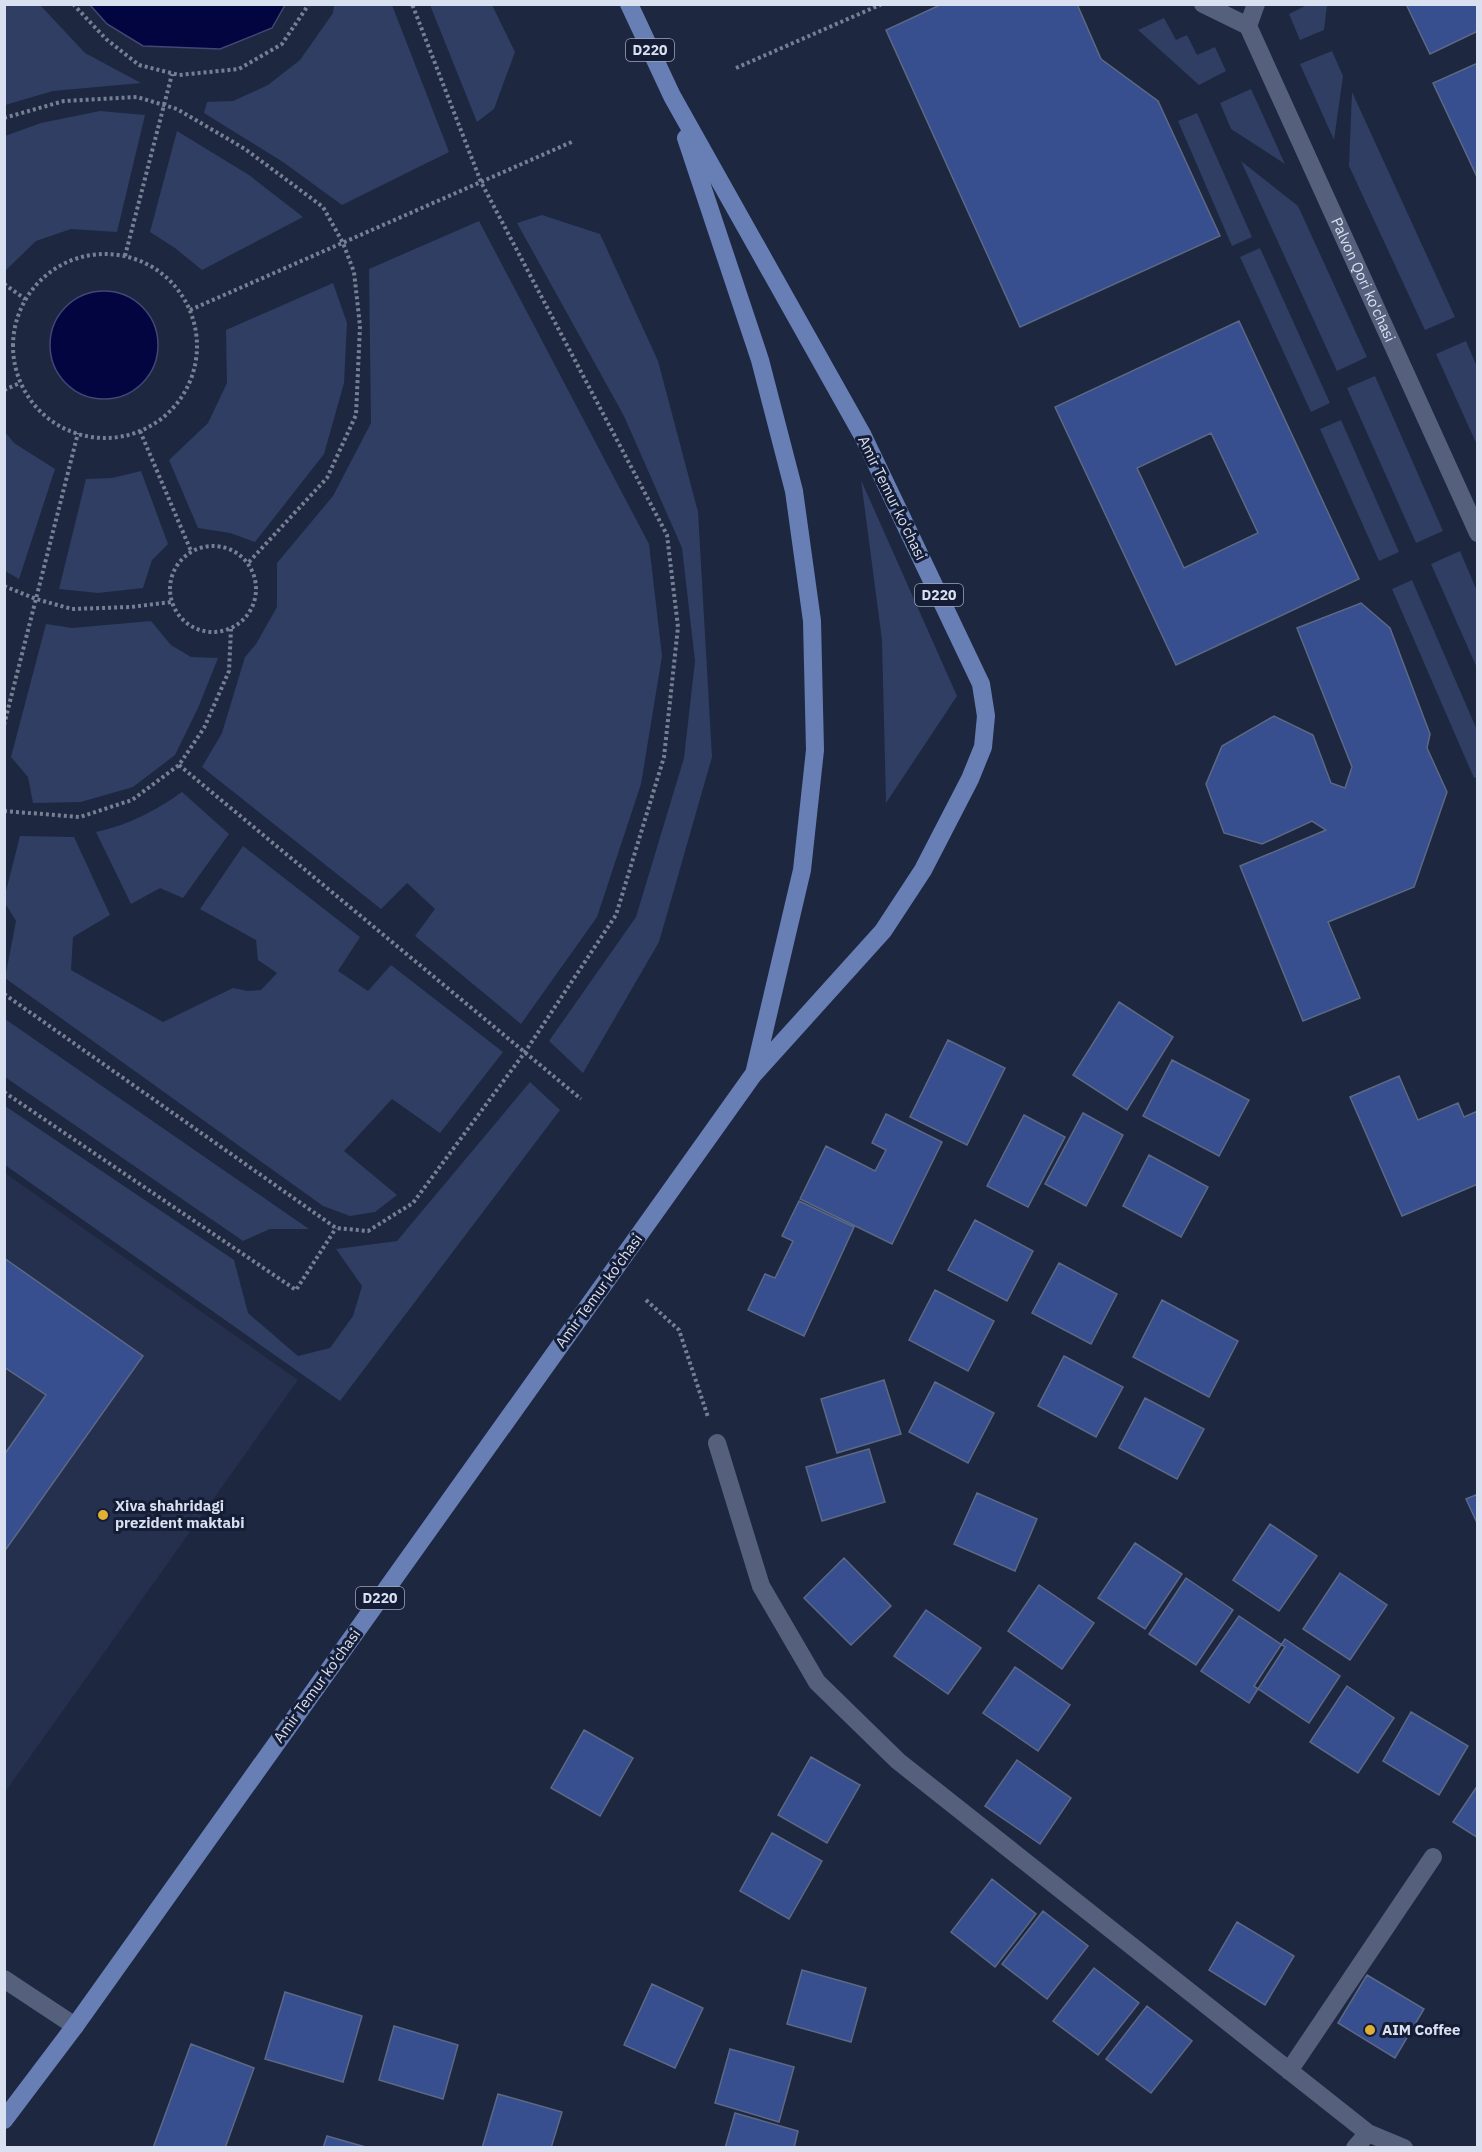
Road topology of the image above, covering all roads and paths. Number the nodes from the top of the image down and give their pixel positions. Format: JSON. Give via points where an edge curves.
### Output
{"nodes":[{"id":1,"x":73,"y":4,"type":"edge"},
{"id":2,"x":309,"y":4,"type":"edge"},
{"id":3,"x":412,"y":4,"type":"edge"},
{"id":4,"x":628,"y":4,"type":"edge"},
{"id":5,"x":882,"y":4,"type":"edge"},
{"id":6,"x":1203,"y":4,"type":"edge"},
{"id":7,"x":1256,"y":4,"type":"edge"},
{"id":8,"x":1248,"y":26,"type":"junction"},
{"id":9,"x":736,"y":69,"type":"dead end"},
{"id":10,"x":172,"y":74,"type":"junction"},
{"id":11,"x":672,"y":96,"type":"junction"},
{"id":12,"x":164,"y":105,"type":"junction"},
{"id":13,"x":4,"y":118,"type":"edge"},
{"id":14,"x":574,"y":141,"type":"dead end"},
{"id":15,"x":480,"y":182,"type":"junction"},
{"id":16,"x":343,"y":243,"type":"junction"},
{"id":17,"x":125,"y":256,"type":"junction"},
{"id":18,"x":4,"y":284,"type":"edge"},
{"id":19,"x":25,"y":299,"type":"junction"},
{"id":20,"x":190,"y":310,"type":"junction"},
{"id":21,"x":20,"y":383,"type":"junction"},
{"id":22,"x":4,"y":390,"type":"edge"},
{"id":23,"x":140,"y":430,"type":"junction"},
{"id":24,"x":78,"y":434,"type":"junction"},
{"id":25,"x":1478,"y":533,"type":"edge"},
{"id":26,"x":191,"y":551,"type":"junction"},
{"id":27,"x":248,"y":563,"type":"junction"},
{"id":28,"x":4,"y":586,"type":"edge"},
{"id":29,"x":36,"y":598,"type":"junction"},
{"id":30,"x":171,"y":602,"type":"junction"},
{"id":31,"x":231,"y":629,"type":"junction"},
{"id":32,"x":4,"y":725,"type":"edge"},
{"id":33,"x":179,"y":765,"type":"junction"},
{"id":34,"x":4,"y":811,"type":"edge"},
{"id":35,"x":4,"y":994,"type":"edge"},
{"id":36,"x":525,"y":1052,"type":"junction"},
{"id":37,"x":753,"y":1075,"type":"junction"},
{"id":38,"x":4,"y":1092,"type":"edge"},
{"id":39,"x":581,"y":1099,"type":"dead end"},
{"id":40,"x":336,"y":1228,"type":"junction"},
{"id":41,"x":646,"y":1300,"type":"dead end"},
{"id":42,"x":717,"y":1443,"type":"joint"},
{"id":43,"x":1433,"y":1857,"type":"dead end"},
{"id":44,"x":4,"y":1979,"type":"edge"},
{"id":45,"x":75,"y":2026,"type":"junction"},
{"id":46,"x":1289,"y":2070,"type":"junction"},
{"id":47,"x":4,"y":2120,"type":"edge"},
{"id":48,"x":1368,"y":2133,"type":"junction"},
{"id":49,"x":1355,"y":2148,"type":"edge"},
{"id":50,"x":1404,"y":2148,"type":"edge"}],
"edges":[{"from":1,"to":10,"type":"path","via":[[106,39],[139,65]]},
{"from":2,"to":10,"type":"path","via":[[282,44],[239,69]]},
{"from":3,"to":15,"type":"path"},
{"from":4,"to":11,"type":"main road","name":"Amir Temur ko'chasi","number":"D220"},
{"from":5,"to":9,"type":"path"},
{"from":6,"to":8,"type":"street"},
{"from":7,"to":8,"type":"street"},
{"from":8,"to":25,"type":"street","name":"Palvon Qori ko'chasi"},
{"from":10,"to":12,"type":"path"},
{"from":11,"to":37,"type":"main road","name":"Amir Temur ko'chasi","number":"D220","via":[[766,382],[794,491],[812,621],[815,750],[802,870]]},
{"from":11,"to":37,"type":"main road","name":"Amir Temur ko'chasi","number":"D220","via":[[863,436],[981,684],[986,716],[983,747],[970,779],[904,901],[882,931]]},
{"from":12,"to":13,"type":"path","via":[[137,97],[64,101]]},
{"from":12,"to":16,"type":"path","via":[[245,149],[323,207]]},
{"from":12,"to":17,"type":"path"},
{"from":14,"to":15,"type":"path"},
{"from":15,"to":16,"type":"path"},
{"from":15,"to":36,"type":"path","via":[[667,535],[678,627],[664,757],[616,915]]},
{"from":16,"to":20,"type":"path"},
{"from":16,"to":27,"type":"path","via":[[354,272],[360,326],[356,414],[327,478]]},
{"from":17,"to":19,"type":"path","via":[[96,254],[68,260],[43,276]]},
{"from":17,"to":20,"type":"path","via":[[152,266],[174,285]]},
{"from":18,"to":19,"type":"path"},
{"from":19,"to":21,"type":"path","via":[[14,326],[12,355]]},
{"from":20,"to":23,"type":"path","via":[[197,341],[194,373],[179,402],[156,424]]},
{"from":21,"to":22,"type":"path"},
{"from":21,"to":24,"type":"path","via":[[38,410]]},
{"from":23,"to":24,"type":"path","via":[[126,436],[94,438]]},
{"from":23,"to":26,"type":"path"},
{"from":24,"to":29,"type":"path"},
{"from":26,"to":27,"type":"path","via":[[202,547],[229,548]]},
{"from":26,"to":30,"type":"path","via":[[178,562],[172,574]]},
{"from":27,"to":31,"type":"path","via":[[256,580],[256,595],[252,609]]},
{"from":28,"to":29,"type":"path"},
{"from":29,"to":30,"type":"path","via":[[72,609]]},
{"from":29,"to":32,"type":"path"},
{"from":30,"to":31,"type":"path","via":[[178,615],[202,632]]},
{"from":31,"to":33,"type":"path","via":[[229,671],[204,728]]},
{"from":33,"to":34,"type":"path","via":[[132,800],[80,817]]},
{"from":33,"to":36,"type":"path"},
{"from":35,"to":40,"type":"path"},
{"from":36,"to":39,"type":"path"},
{"from":36,"to":40,"type":"path","via":[[413,1203],[368,1231]]},
{"from":37,"to":45,"type":"main road","name":"Amir Temur ko'chasi","number":"D220"},
{"from":38,"to":40,"type":"path","via":[[296,1290]]},
{"from":41,"to":42,"type":"path","via":[[679,1330]]},
{"from":42,"to":46,"type":"street","via":[[761,1586],[817,1682],[898,1761]]},
{"from":43,"to":46,"type":"street"},
{"from":44,"to":45,"type":"street"},
{"from":45,"to":47,"type":"main road","name":"Amir Temur ko'chasi","number":"D220"},
{"from":46,"to":48,"type":"street"},
{"from":48,"to":49,"type":"street"},
{"from":48,"to":50,"type":"street"}]}
